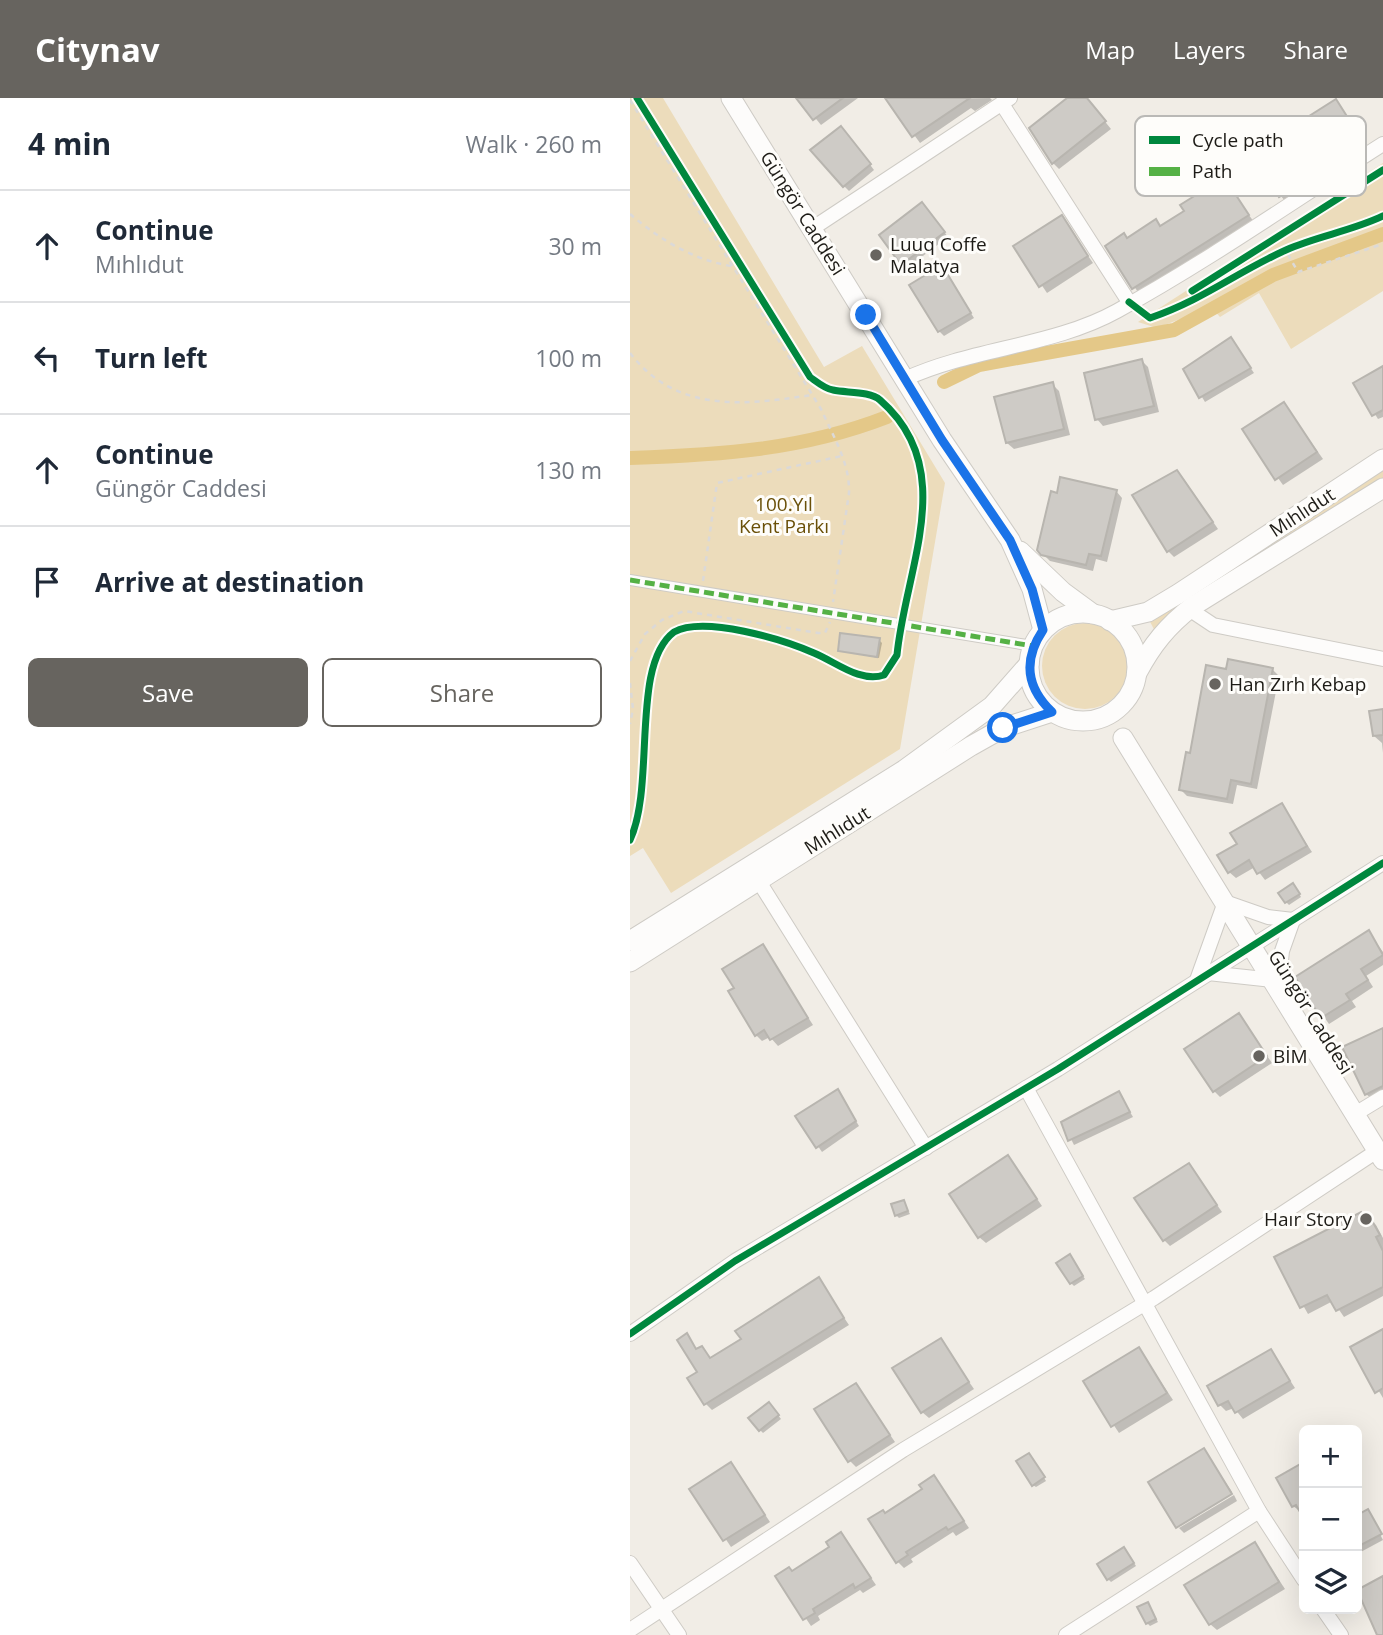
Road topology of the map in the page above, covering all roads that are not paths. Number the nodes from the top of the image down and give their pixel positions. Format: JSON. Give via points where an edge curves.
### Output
{"nodes":[{"id":1,"x":731,"y":98,"type":"edge"},
{"id":2,"x":1006,"y":101,"type":"edge"},
{"id":3,"x":1383,"y":144,"type":"edge"},
{"id":4,"x":1366,"y":155,"type":"edge"},
{"id":5,"x":1301,"y":196,"type":"edge"},
{"id":6,"x":813,"y":228,"type":"junction"},
{"id":7,"x":1129,"y":302,"type":"junction"},
{"id":8,"x":905,"y":379,"type":"junction"},
{"id":9,"x":1383,"y":459,"type":"edge"},
{"id":10,"x":1383,"y":488,"type":"edge"},
{"id":11,"x":1010,"y":540,"type":"junction"},
{"id":12,"x":630,"y":580,"type":"edge"},
{"id":13,"x":1189,"y":609,"type":"junction"},
{"id":14,"x":1101,"y":617,"type":"junction"},
{"id":15,"x":1035,"y":647,"type":"junction"},
{"id":16,"x":1383,"y":659,"type":"edge"},
{"id":17,"x":1136,"y":674,"type":"junction"},
{"id":18,"x":1128,"y":696,"type":"junction"},
{"id":19,"x":1052,"y":712,"type":"junction"},
{"id":20,"x":1087,"y":721,"type":"junction"},
{"id":21,"x":1124,"y":738,"type":"junction"},
{"id":22,"x":1383,"y":863,"type":"edge"},
{"id":23,"x":758,"y":880,"type":"junction"},
{"id":24,"x":1225,"y":902,"type":"junction"},
{"id":25,"x":1293,"y":920,"type":"junction"},
{"id":26,"x":630,"y":941,"type":"edge"},
{"id":27,"x":1252,"y":945,"type":"junction"},
{"id":28,"x":630,"y":962,"type":"edge"},
{"id":29,"x":1203,"y":976,"type":"junction"},
{"id":30,"x":1276,"y":985,"type":"junction"},
{"id":31,"x":1027,"y":1088,"type":"junction"},
{"id":32,"x":1383,"y":1097,"type":"edge"},
{"id":33,"x":1355,"y":1114,"type":"junction"},
{"id":34,"x":926,"y":1147,"type":"junction"},
{"id":35,"x":1380,"y":1155,"type":"edge"},
{"id":36,"x":1146,"y":1303,"type":"junction"},
{"id":37,"x":630,"y":1334,"type":"edge"},
{"id":38,"x":1259,"y":1511,"type":"junction"},
{"id":39,"x":630,"y":1563,"type":"edge"},
{"id":40,"x":1299,"y":1572,"type":"edge"},
{"id":41,"x":660,"y":1608,"type":"junction"},
{"id":42,"x":1326,"y":1614,"type":"edge"},
{"id":43,"x":630,"y":1630,"type":"edge"},
{"id":44,"x":679,"y":1635,"type":"edge"},
{"id":45,"x":1066,"y":1635,"type":"edge"},
{"id":46,"x":1341,"y":1635,"type":"edge"}],
"edges":[{"from":1,"to":6,"type":"main road","name":"Güngör Caddesi"},
{"from":2,"to":6,"type":"street"},
{"from":2,"to":7,"type":"street"},
{"from":3,"to":4,"type":"street"},
{"from":5,"to":7,"type":"street"},
{"from":6,"to":8,"type":"main road","name":"Güngör Caddesi"},
{"from":7,"to":8,"type":"street","via":[[1062,332],[933,366]]},
{"from":8,"to":11,"type":"main road","name":"Güngör Caddesi"},
{"from":9,"to":14,"type":"main road","name":"Mıhlıdut","via":[[1148,612]]},
{"from":10,"to":13,"type":"main road","name":"Mıhlıdut"},
{"from":11,"to":14,"type":"main road","via":[[1063,592]]},
{"from":11,"to":15,"type":"main road","via":[[1032,589]]},
{"from":12,"to":15,"type":"street"},
{"from":13,"to":16,"type":"street","via":[[1213,625]]},
{"from":13,"to":17,"type":"main road","name":"Mıhlıdut","via":[[1157,639]]},
{"from":14,"to":15,"type":"main road","via":[[1066,616]]},
{"from":14,"to":17,"type":"main road","via":[[1124,632],[1133,647]]},
{"from":15,"to":19,"type":"main road","via":[[1030,682],[1038,699]]},
{"from":15,"to":26,"type":"main road","name":"Mıhlıdut","via":[[992,706],[904,770]]},
{"from":17,"to":18,"type":"main road"},
{"from":18,"to":20,"type":"main road","via":[[1104,717]]},
{"from":18,"to":21,"type":"main road"},
{"from":19,"to":20,"type":"main road","via":[[1068,720]]},
{"from":19,"to":23,"type":"main road","name":"Mıhlıdut","via":[[1003,728]]},
{"from":20,"to":21,"type":"main road"},
{"from":21,"to":24,"type":"main road","name":"Güngör Caddesi"},
{"from":22,"to":25,"type":"street"},
{"from":23,"to":28,"type":"main road","name":"Mıhlıdut"},
{"from":23,"to":34,"type":"street"},
{"from":24,"to":25,"type":"street"},
{"from":24,"to":27,"type":"main road","name":"Güngör Caddesi"},
{"from":24,"to":29,"type":"street"},
{"from":25,"to":27,"type":"street"},
{"from":25,"to":30,"type":"street"},
{"from":27,"to":29,"type":"street"},
{"from":27,"to":30,"type":"main road","name":"Güngör Caddesi"},
{"from":29,"to":30,"type":"street"},
{"from":29,"to":31,"type":"street"},
{"from":30,"to":33,"type":"main road","name":"Güngör Caddesi"},
{"from":31,"to":34,"type":"street"},
{"from":31,"to":36,"type":"street"},
{"from":32,"to":33,"type":"street"},
{"from":33,"to":35,"type":"main road","name":"Güngör Caddesi"},
{"from":34,"to":37,"type":"street","via":[[735,1261]]},
{"from":35,"to":36,"type":"street"},
{"from":36,"to":38,"type":"street"},
{"from":36,"to":41,"type":"street","via":[[903,1450]]},
{"from":38,"to":40,"type":"street"},
{"from":38,"to":45,"type":"street"},
{"from":39,"to":41,"type":"street"},
{"from":41,"to":43,"type":"street"},
{"from":41,"to":44,"type":"street"},
{"from":42,"to":46,"type":"street"}]}
